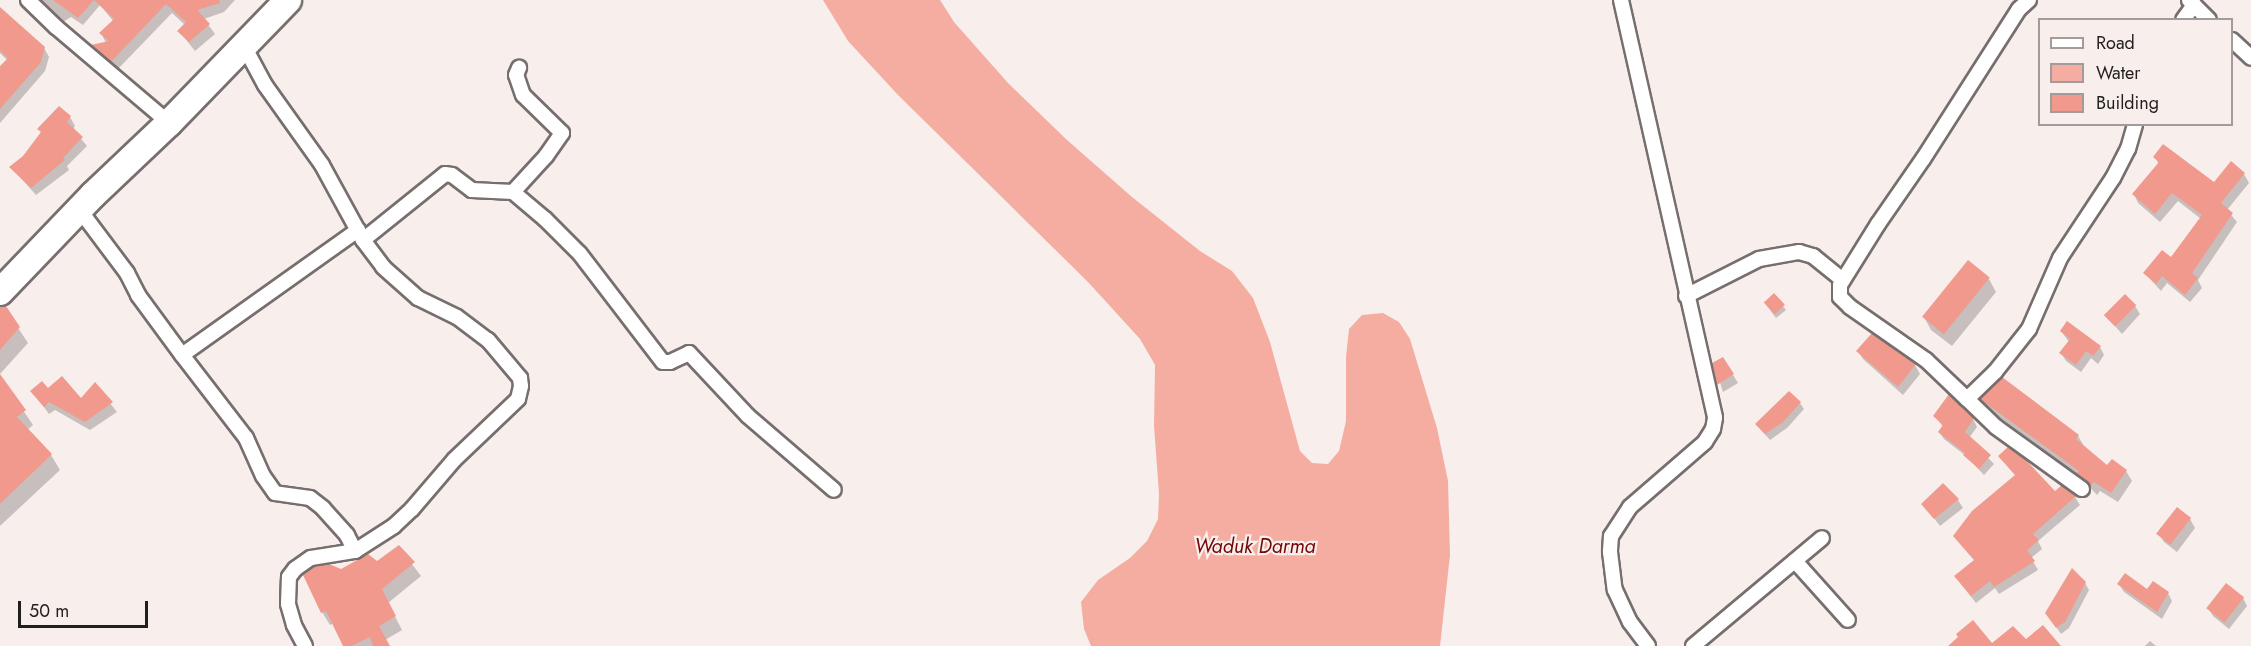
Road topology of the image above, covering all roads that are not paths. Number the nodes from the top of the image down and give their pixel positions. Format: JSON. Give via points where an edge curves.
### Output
{"nodes":[{"id":1,"x":28,"y":0,"type":"edge"},
{"id":2,"x":288,"y":0,"type":"edge"},
{"id":3,"x":1621,"y":0,"type":"edge"},
{"id":4,"x":2029,"y":0,"type":"edge"},
{"id":5,"x":2191,"y":3,"type":"edge"},
{"id":6,"x":2185,"y":18,"type":"edge"},
{"id":7,"x":2207,"y":18,"type":"edge"},
{"id":8,"x":2233,"y":41,"type":"edge"},
{"id":9,"x":244,"y":46,"type":"junction"},
{"id":10,"x":2251,"y":58,"type":"edge"},
{"id":11,"x":519,"y":68,"type":"dead end"},
{"id":12,"x":169,"y":123,"type":"junction"},
{"id":13,"x":2134,"y":126,"type":"edge"},
{"id":14,"x":513,"y":192,"type":"junction"},
{"id":15,"x":79,"y":209,"type":"junction"},
{"id":16,"x":360,"y":235,"type":"junction"},
{"id":17,"x":1843,"y":280,"type":"junction"},
{"id":18,"x":0,"y":292,"type":"edge"},
{"id":19,"x":1686,"y":296,"type":"junction"},
{"id":20,"x":182,"y":355,"type":"junction"},
{"id":21,"x":1967,"y":399,"type":"junction"},
{"id":22,"x":2082,"y":489,"type":"dead end"},
{"id":23,"x":834,"y":490,"type":"dead end"},
{"id":24,"x":1822,"y":538,"type":"dead end"},
{"id":25,"x":355,"y":551,"type":"junction"},
{"id":26,"x":1795,"y":561,"type":"junction"},
{"id":27,"x":1848,"y":620,"type":"dead end"},
{"id":28,"x":305,"y":646,"type":"edge"},
{"id":29,"x":1648,"y":646,"type":"edge"},
{"id":30,"x":1693,"y":646,"type":"edge"}],
"edges":[{"from":1,"to":12,"type":"street"},
{"from":2,"to":9,"type":"highway"},
{"from":3,"to":19,"type":"street"},
{"from":4,"to":17,"type":"street","via":[[2019,9]]},
{"from":5,"to":6,"type":"street"},
{"from":5,"to":7,"type":"street"},
{"from":8,"to":10,"type":"street"},
{"from":9,"to":12,"type":"highway"},
{"from":9,"to":16,"type":"street","via":[[265,85],[322,165]]},
{"from":11,"to":14,"type":"street","via":[[516,75],[523,95],[562,133]]},
{"from":12,"to":15,"type":"highway"},
{"from":13,"to":21,"type":"street","via":[[2114,178],[2060,258],[2029,329],[1995,372]]},
{"from":14,"to":16,"type":"street","via":[[472,190],[445,174]]},
{"from":14,"to":23,"type":"street","via":[[580,254],[663,362],[689,353],[748,416]]},
{"from":15,"to":18,"type":"highway"},
{"from":15,"to":20,"type":"street"},
{"from":16,"to":20,"type":"street"},
{"from":16,"to":25,"type":"street","via":[[383,267],[418,298],[457,317],[488,340],[520,378],[521,386],[518,399],[454,460],[412,509],[394,526]]},
{"from":17,"to":19,"type":"street","via":[[1813,256],[1799,252],[1759,259]]},
{"from":17,"to":21,"type":"street","via":[[1840,297],[1850,307],[1926,360]]},
{"from":19,"to":29,"type":"street","via":[[1714,405],[1713,429],[1696,451],[1630,507],[1611,536],[1615,590],[1630,622]]},
{"from":20,"to":25,"type":"street","via":[[246,438],[275,493],[310,498],[335,522]]},
{"from":21,"to":22,"type":"street","via":[[1996,427]]},
{"from":24,"to":26,"type":"street"},
{"from":25,"to":28,"type":"street","via":[[311,558],[289,578],[288,604]]},
{"from":26,"to":27,"type":"street"},
{"from":26,"to":30,"type":"street"}]}
